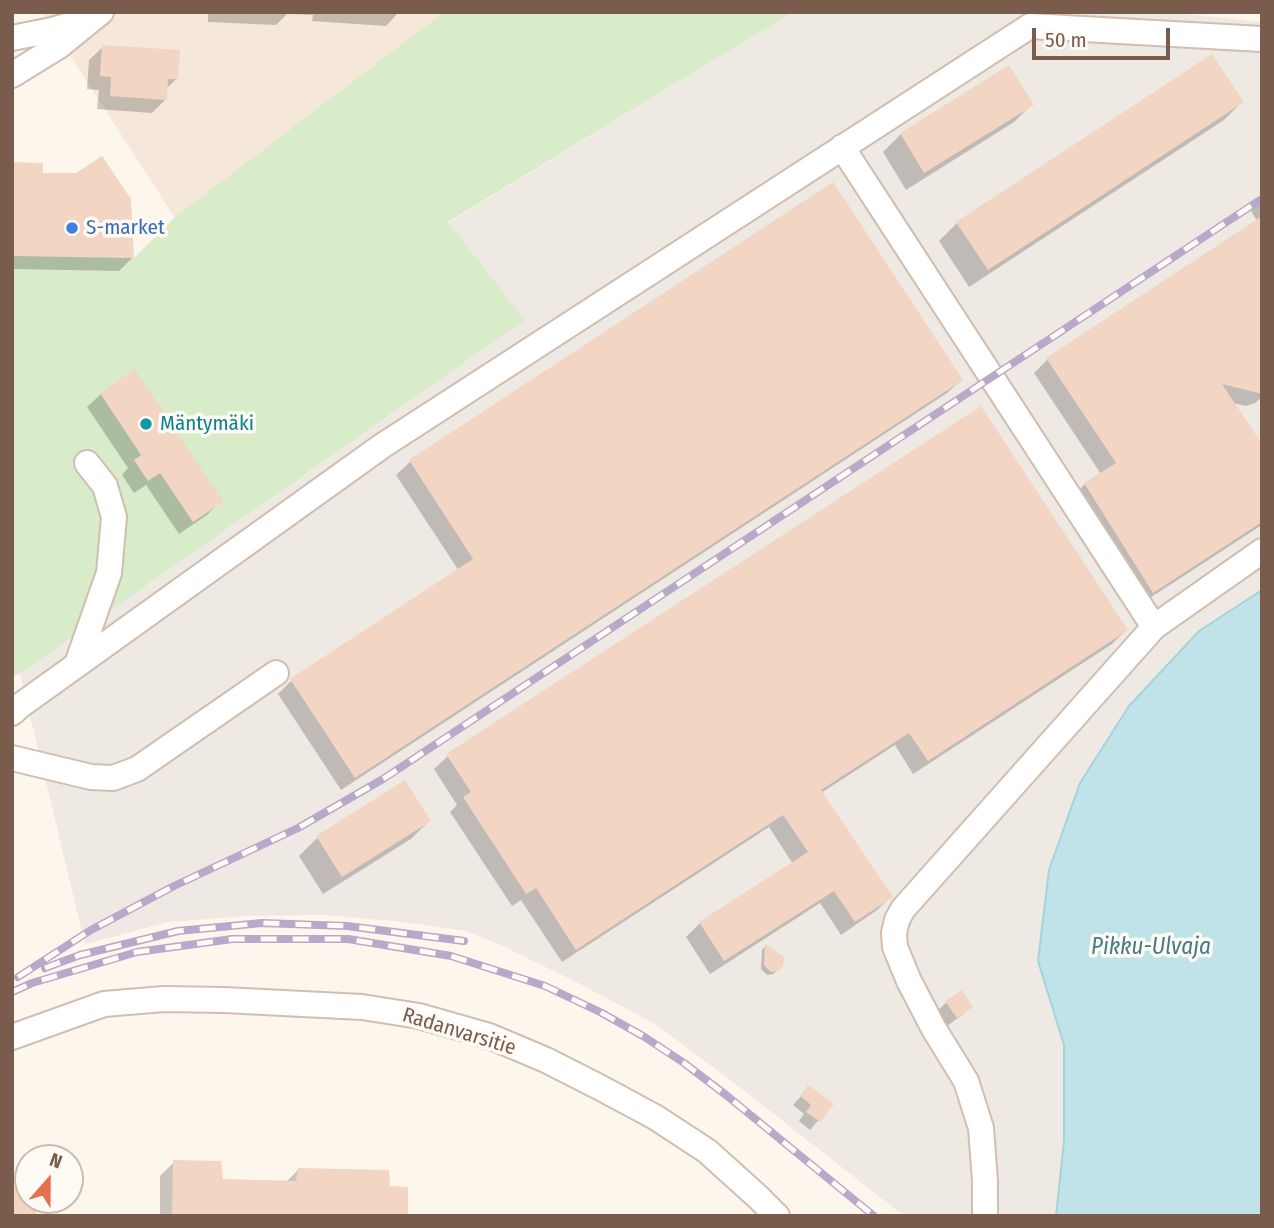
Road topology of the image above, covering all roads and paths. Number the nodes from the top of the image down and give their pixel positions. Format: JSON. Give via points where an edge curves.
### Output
{"nodes":[{"id":1,"x":95,"y":16,"type":"edge"},
{"id":2,"x":12,"y":38,"type":"edge"},
{"id":3,"x":1262,"y":39,"type":"edge"},
{"id":4,"x":15,"y":65,"type":"edge"},
{"id":5,"x":842,"y":147,"type":"junction"},
{"id":6,"x":87,"y":463,"type":"dead end"},
{"id":7,"x":1262,"y":551,"type":"edge"},
{"id":8,"x":1154,"y":627,"type":"junction"},
{"id":9,"x":77,"y":664,"type":"junction"},
{"id":10,"x":276,"y":673,"type":"dead end"},
{"id":11,"x":12,"y":713,"type":"edge"},
{"id":12,"x":12,"y":758,"type":"edge"},
{"id":13,"x":12,"y":1037,"type":"edge"},
{"id":14,"x":777,"y":1216,"type":"edge"},
{"id":15,"x":985,"y":1216,"type":"edge"}],
"edges":[{"from":1,"to":2,"type":"street"},
{"from":1,"to":4,"type":"street","via":[[59,46]]},
{"from":3,"to":5,"type":"street","via":[[1030,26]]},
{"from":5,"to":8,"type":"street"},
{"from":5,"to":9,"type":"street","via":[[383,446]]},
{"from":6,"to":9,"type":"street","via":[[105,486],[114,517],[109,573]]},
{"from":7,"to":8,"type":"street"},
{"from":8,"to":15,"type":"street","via":[[897,920],[895,947],[934,1029],[966,1081],[981,1128]]},
{"from":9,"to":11,"type":"street"},
{"from":10,"to":12,"type":"street","via":[[137,769],[113,778]]},
{"from":13,"to":14,"type":"street","name":"Radanvarsitie","via":[[104,1004],[164,999],[362,1007],[419,1016],[489,1036],[546,1060],[654,1117],[707,1151]]}]}
